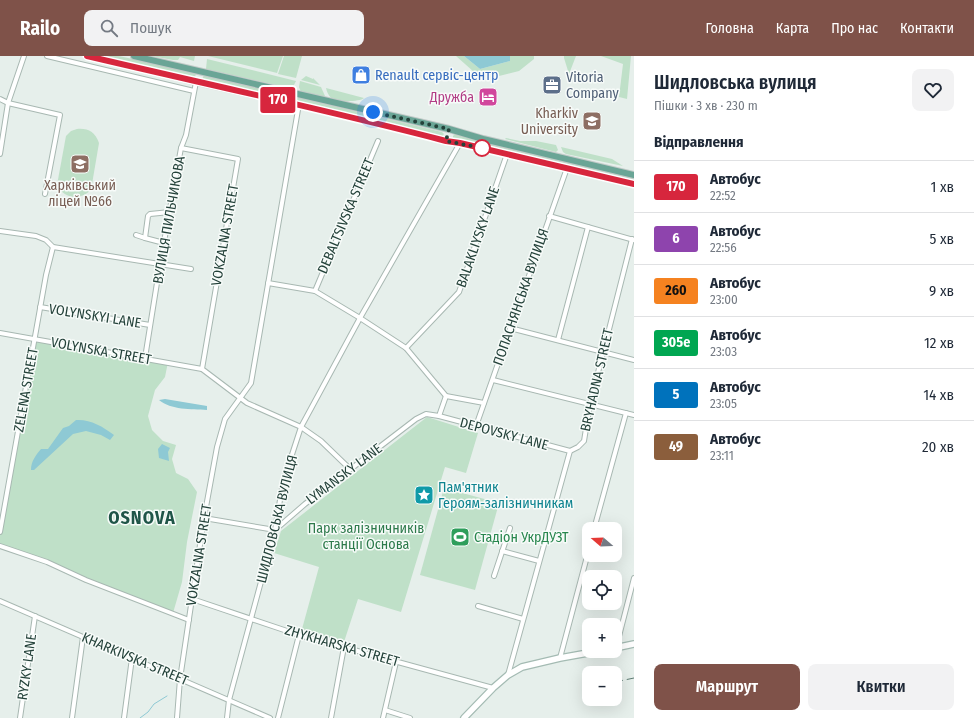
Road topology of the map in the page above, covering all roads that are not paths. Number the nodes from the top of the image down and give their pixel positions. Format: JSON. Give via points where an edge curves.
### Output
{"nodes":[{"id":1,"x":24,"y":56,"type":"edge"},
{"id":2,"x":46,"y":56,"type":"edge"},
{"id":3,"x":53,"y":56,"type":"edge"},
{"id":4,"x":87,"y":56,"type":"edge"},
{"id":5,"x":134,"y":56,"type":"edge"},
{"id":6,"x":196,"y":82,"type":"junction"},
{"id":7,"x":194,"y":92,"type":"junction"},
{"id":8,"x":0,"y":100,"type":"edge"},
{"id":9,"x":8,"y":103,"type":"junction"},
{"id":10,"x":299,"y":104,"type":"junction"},
{"id":11,"x":449,"y":129,"type":"junction"},
{"id":12,"x":378,"y":141,"type":"dead end"},
{"id":13,"x":446,"y":141,"type":"junction"},
{"id":14,"x":460,"y":143,"type":"junction"},
{"id":15,"x":181,"y":148,"type":"junction"},
{"id":16,"x":0,"y":154,"type":"edge"},
{"id":17,"x":507,"y":154,"type":"junction"},
{"id":18,"x":567,"y":168,"type":"junction"},
{"id":19,"x":634,"y":175,"type":"edge"},
{"id":20,"x":634,"y":184,"type":"edge"},
{"id":21,"x":45,"y":194,"type":"dead end"},
{"id":22,"x":170,"y":212,"type":"junction"},
{"id":23,"x":550,"y":216,"type":"junction"},
{"id":24,"x":588,"y":227,"type":"junction"},
{"id":25,"x":0,"y":231,"type":"edge"},
{"id":26,"x":136,"y":235,"type":"dead end"},
{"id":27,"x":145,"y":238,"type":"junction"},
{"id":28,"x":633,"y":239,"type":"edge"},
{"id":29,"x":164,"y":243,"type":"junction"},
{"id":30,"x":53,"y":248,"type":"junction"},
{"id":31,"x":160,"y":264,"type":"junction"},
{"id":32,"x":190,"y":269,"type":"dead end"},
{"id":33,"x":268,"y":283,"type":"junction"},
{"id":34,"x":315,"y":291,"type":"junction"},
{"id":35,"x":40,"y":307,"type":"junction"},
{"id":36,"x":360,"y":318,"type":"junction"},
{"id":37,"x":150,"y":325,"type":"junction"},
{"id":38,"x":510,"y":328,"type":"junction"},
{"id":39,"x":0,"y":333,"type":"edge"},
{"id":40,"x":35,"y":339,"type":"junction"},
{"id":41,"x":558,"y":340,"type":"junction"},
{"id":42,"x":406,"y":348,"type":"junction"},
{"id":43,"x":603,"y":352,"type":"junction"},
{"id":44,"x":145,"y":358,"type":"junction"},
{"id":45,"x":634,"y":360,"type":"edge"},
{"id":46,"x":202,"y":369,"type":"junction"},
{"id":47,"x":493,"y":380,"type":"junction"},
{"id":48,"x":446,"y":396,"type":"junction"},
{"id":49,"x":240,"y":397,"type":"junction"},
{"id":50,"x":484,"y":403,"type":"junction"},
{"id":51,"x":590,"y":404,"type":"junction"},
{"id":52,"x":626,"y":413,"type":"junction"},
{"id":53,"x":634,"y":415,"type":"edge"},
{"id":54,"x":439,"y":416,"type":"junction"},
{"id":55,"x":476,"y":426,"type":"junction"},
{"id":56,"x":301,"y":427,"type":"junction"},
{"id":57,"x":570,"y":451,"type":"junction"},
{"id":58,"x":350,"y":469,"type":"junction"},
{"id":59,"x":204,"y":518,"type":"junction"},
{"id":60,"x":596,"y":522,"type":"edge"},
{"id":61,"x":510,"y":528,"type":"dead end"},
{"id":62,"x":276,"y":530,"type":"junction"},
{"id":63,"x":0,"y":532,"type":"edge"},
{"id":64,"x":0,"y":546,"type":"edge"},
{"id":65,"x":502,"y":551,"type":"junction"},
{"id":66,"x":538,"y":562,"type":"junction"},
{"id":67,"x":586,"y":562,"type":"edge"},
{"id":68,"x":494,"y":576,"type":"dead end"},
{"id":69,"x":634,"y":578,"type":"edge"},
{"id":70,"x":192,"y":599,"type":"junction"},
{"id":71,"x":0,"y":601,"type":"edge"},
{"id":72,"x":478,"y":606,"type":"dead end"},
{"id":73,"x":34,"y":616,"type":"junction"},
{"id":74,"x":252,"y":619,"type":"junction"},
{"id":75,"x":523,"y":619,"type":"junction"},
{"id":76,"x":189,"y":620,"type":"junction"},
{"id":77,"x":622,"y":625,"type":"edge"},
{"id":78,"x":299,"y":635,"type":"junction"},
{"id":79,"x":83,"y":637,"type":"junction"},
{"id":80,"x":634,"y":644,"type":"edge"},
{"id":81,"x":344,"y":647,"type":"junction"},
{"id":82,"x":622,"y":647,"type":"edge"},
{"id":83,"x":582,"y":654,"type":"edge"},
{"id":84,"x":132,"y":658,"type":"junction"},
{"id":85,"x":560,"y":658,"type":"junction"},
{"id":86,"x":396,"y":662,"type":"junction"},
{"id":87,"x":508,"y":675,"type":"junction"},
{"id":88,"x":180,"y":679,"type":"junction"},
{"id":89,"x":493,"y":688,"type":"junction"},
{"id":90,"x":229,"y":700,"type":"junction"},
{"id":91,"x":385,"y":710,"type":"junction"},
{"id":92,"x":20,"y":718,"type":"edge"},
{"id":93,"x":72,"y":718,"type":"edge"},
{"id":94,"x":124,"y":718,"type":"edge"},
{"id":95,"x":177,"y":718,"type":"edge"},
{"id":96,"x":227,"y":718,"type":"edge"},
{"id":97,"x":270,"y":718,"type":"edge"},
{"id":98,"x":278,"y":718,"type":"edge"},
{"id":99,"x":331,"y":718,"type":"edge"},
{"id":100,"x":383,"y":718,"type":"edge"},
{"id":101,"x":410,"y":718,"type":"edge"},
{"id":102,"x":464,"y":718,"type":"edge"}],
"edges":[{"from":1,"to":9,"type":"street"},
{"from":2,"to":3,"type":"street"},
{"from":2,"to":7,"type":"street"},
{"from":4,"to":6,"type":"main road"},
{"from":5,"to":11,"type":"main road"},
{"from":6,"to":7,"type":"street","name":"ВУЛИЦЯ ПИЛЬЧИКОВА"},
{"from":6,"to":10,"type":"main road"},
{"from":7,"to":15,"type":"street","name":"ВУЛИЦЯ ПИЛЬЧИКОВА"},
{"from":8,"to":9,"type":"street"},
{"from":9,"to":16,"type":"street"},
{"from":9,"to":21,"type":"street","via":[[60,115]]},
{"from":10,"to":13,"type":"main road"},
{"from":10,"to":33,"type":"street","name":"VOKZALNA STREET"},
{"from":11,"to":13,"type":"main road"},
{"from":11,"to":19,"type":"main road"},
{"from":12,"to":34,"type":"street","name":"DEBALTSIVSKA STREET"},
{"from":13,"to":14,"type":"main road"},
{"from":14,"to":17,"type":"main road"},
{"from":14,"to":36,"type":"street","name":"ШИДЛОВСЬКА ВУЛИЦЯ"},
{"from":15,"to":22,"type":"street","name":"ВУЛИЦЯ ПИЛЬЧИКОВА"},
{"from":15,"to":46,"type":"street","name":"VOKZALNA STREET","via":[[238,159]]},
{"from":17,"to":18,"type":"main road"},
{"from":17,"to":42,"type":"street","name":"BALAKLIYSKY LANE","via":[[459,292]]},
{"from":18,"to":20,"type":"main road"},
{"from":18,"to":23,"type":"street","name":"ПОПАСНЯНСЬКА ВУЛИЦЯ"},
{"from":22,"to":27,"type":"street","via":[[148,216]]},
{"from":22,"to":29,"type":"street","name":"ВУЛИЦЯ ПИЛЬЧИКОВА"},
{"from":23,"to":24,"type":"street"},
{"from":23,"to":38,"type":"street","name":"ПОПАСНЯНСЬКА ВУЛИЦЯ"},
{"from":24,"to":28,"type":"street"},
{"from":24,"to":41,"type":"street"},
{"from":25,"to":30,"type":"street","via":[[36,236],[46,240]]},
{"from":26,"to":27,"type":"street"},
{"from":27,"to":29,"type":"street"},
{"from":28,"to":43,"type":"street","name":"BRYHADNA STREET"},
{"from":29,"to":31,"type":"street","name":"ВУЛИЦЯ ПИЛЬЧИКОВА"},
{"from":30,"to":31,"type":"street"},
{"from":30,"to":35,"type":"street","name":"ZELENA STREET"},
{"from":31,"to":32,"type":"street"},
{"from":31,"to":37,"type":"street","name":"ВУЛИЦЯ ПИЛЬЧИКОВА"},
{"from":33,"to":34,"type":"street"},
{"from":33,"to":49,"type":"street","name":"VOKZALNA STREET","via":[[251,383]]},
{"from":34,"to":36,"type":"street"},
{"from":35,"to":37,"type":"street","name":"VOLYNSKYI LANE"},
{"from":35,"to":40,"type":"street","name":"ZELENA STREET"},
{"from":36,"to":42,"type":"street"},
{"from":36,"to":56,"type":"street","name":"ШИДЛОВСЬКА ВУЛИЦЯ"},
{"from":37,"to":44,"type":"street","name":"ВУЛИЦЯ ПИЛЬЧИКОВА"},
{"from":38,"to":41,"type":"street"},
{"from":38,"to":47,"type":"street","name":"ПОПАСНЯНСЬКА ВУЛИЦЯ"},
{"from":39,"to":40,"type":"street","name":"VOLYNSKA STREET"},
{"from":40,"to":44,"type":"street","name":"VOLYNSKA STREET"},
{"from":40,"to":63,"type":"street","name":"ZELENA STREET"},
{"from":41,"to":43,"type":"street"},
{"from":42,"to":48,"type":"street"},
{"from":43,"to":45,"type":"street"},
{"from":43,"to":51,"type":"street","name":"BRYHADNA STREET"},
{"from":44,"to":46,"type":"street","name":"VOLYNSKA STREET"},
{"from":46,"to":49,"type":"street"},
{"from":47,"to":50,"type":"street","name":"ПОПАСНЯНСЬКА ВУЛИЦЯ"},
{"from":47,"to":51,"type":"street"},
{"from":48,"to":50,"type":"street"},
{"from":48,"to":54,"type":"street"},
{"from":49,"to":56,"type":"street"},
{"from":49,"to":59,"type":"street","name":"VOKZALNA STREET","via":[[225,418]]},
{"from":50,"to":55,"type":"street","name":"ПОПАСНЯНСЬКА ВУЛИЦЯ"},
{"from":51,"to":52,"type":"street"},
{"from":51,"to":57,"type":"street","name":"BRYHADNA STREET","via":[[584,440]]},
{"from":52,"to":53,"type":"street"},
{"from":52,"to":60,"type":"street"},
{"from":54,"to":55,"type":"street","name":"DEPOVSKY LANE"},
{"from":54,"to":58,"type":"street","name":"LYMANSKY LANE","via":[[421,416]]},
{"from":55,"to":57,"type":"street","name":"DEPOVSKY LANE"},
{"from":56,"to":58,"type":"street","via":[[321,441]]},
{"from":56,"to":62,"type":"street","name":"ШИДЛОВСЬКА ВУЛИЦЯ","via":[[283,482]]},
{"from":57,"to":66,"type":"street"},
{"from":58,"to":62,"type":"street","name":"LYMANSKY LANE"},
{"from":59,"to":62,"type":"street"},
{"from":59,"to":70,"type":"street","name":"VOKZALNA STREET"},
{"from":61,"to":65,"type":"street"},
{"from":62,"to":74,"type":"street","name":"ШИДЛОВСЬКА ВУЛИЦЯ"},
{"from":64,"to":76,"type":"street","via":[[47,562]]},
{"from":65,"to":66,"type":"street"},
{"from":65,"to":68,"type":"street"},
{"from":66,"to":75,"type":"street"},
{"from":67,"to":85,"type":"street"},
{"from":69,"to":77,"type":"street"},
{"from":70,"to":74,"type":"street","name":"ZHYKHARSKA STREET"},
{"from":70,"to":76,"type":"street","name":"VOKZALNA STREET"},
{"from":71,"to":73,"type":"street","name":"KHARKIVSKA STREET"},
{"from":72,"to":75,"type":"street"},
{"from":73,"to":79,"type":"street","name":"KHARKIVSKA STREET"},
{"from":73,"to":92,"type":"street","name":"RYZKY LANE"},
{"from":74,"to":78,"type":"street","name":"ZHYKHARSKA STREET"},
{"from":74,"to":90,"type":"street","name":"ШИДЛОВСЬКА ВУЛИЦЯ"},
{"from":75,"to":87,"type":"street"},
{"from":76,"to":88,"type":"street","name":"VOKZALNA STREET"},
{"from":78,"to":81,"type":"street","name":"ZHYKHARSKA STREET"},
{"from":78,"to":98,"type":"street"},
{"from":79,"to":84,"type":"street","name":"KHARKIVSKA STREET"},
{"from":79,"to":93,"type":"street"},
{"from":80,"to":82,"type":"main road"},
{"from":81,"to":86,"type":"street","name":"ZHYKHARSKA STREET"},
{"from":81,"to":99,"type":"street"},
{"from":83,"to":85,"type":"main road"},
{"from":84,"to":88,"type":"street","name":"KHARKIVSKA STREET"},
{"from":84,"to":94,"type":"street"},
{"from":85,"to":87,"type":"main road","via":[[522,667]]},
{"from":86,"to":89,"type":"street","name":"ZHYKHARSKA STREET"},
{"from":86,"to":91,"type":"street"},
{"from":87,"to":89,"type":"main road"},
{"from":88,"to":90,"type":"street","name":"KHARKIVSKA STREET"},
{"from":88,"to":95,"type":"street","name":"VOKZALNA STREET"},
{"from":89,"to":102,"type":"main road"},
{"from":90,"to":96,"type":"street","name":"ШИДЛОВСЬКА ВУЛИЦЯ"},
{"from":90,"to":97,"type":"street","name":"KHARKIVSKA STREET"},
{"from":91,"to":100,"type":"street"},
{"from":91,"to":101,"type":"street"}]}
